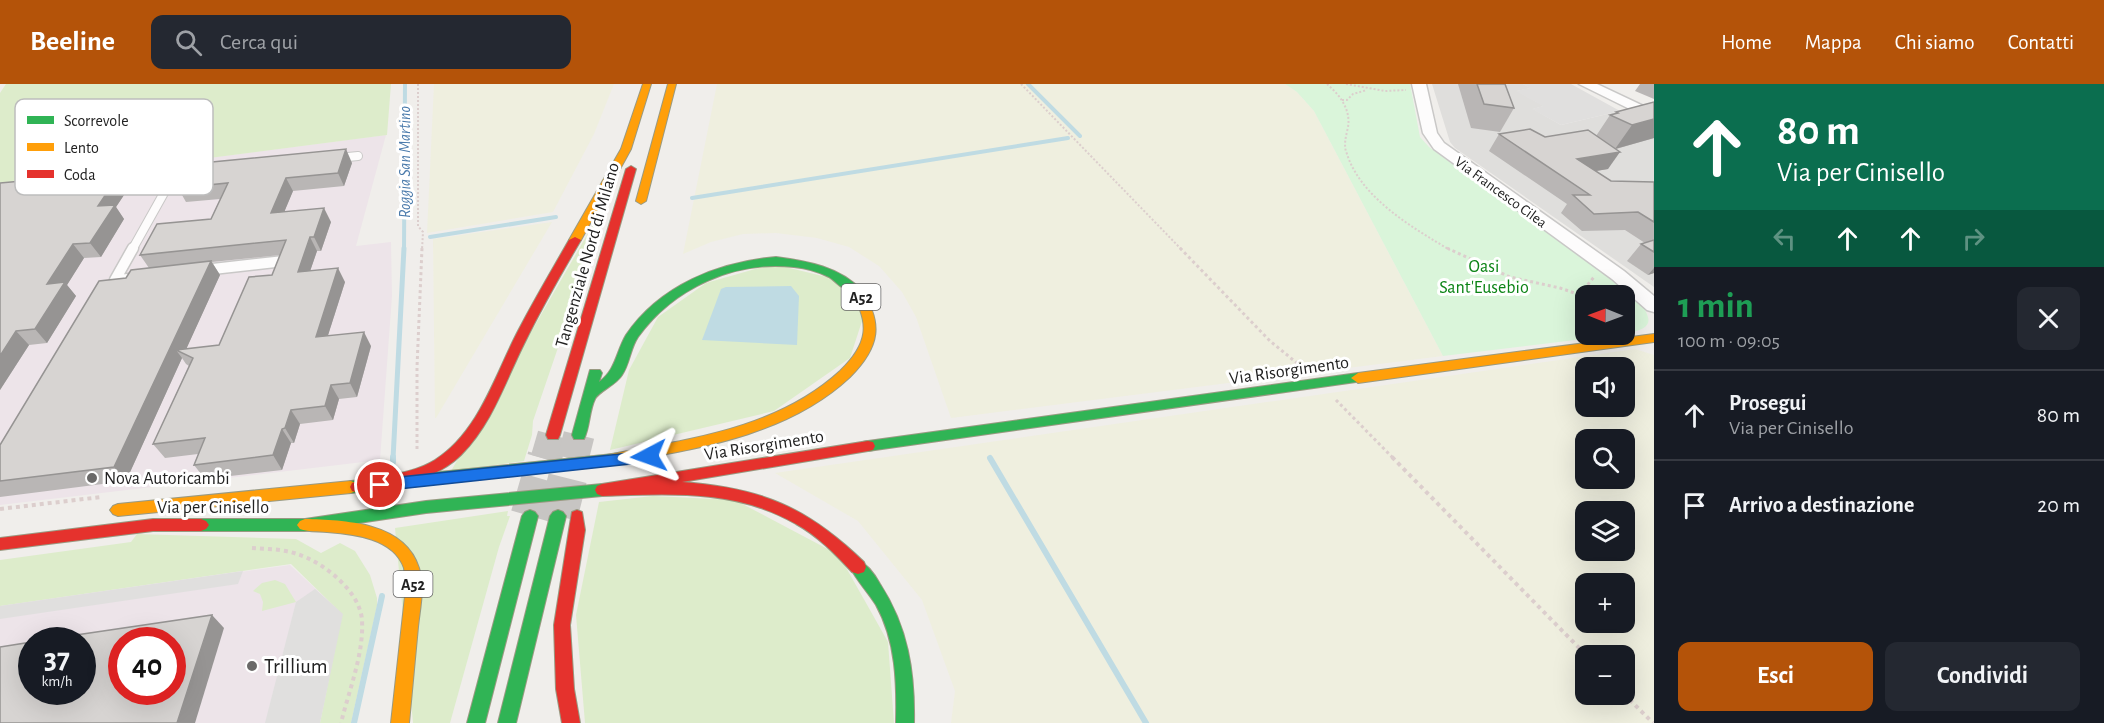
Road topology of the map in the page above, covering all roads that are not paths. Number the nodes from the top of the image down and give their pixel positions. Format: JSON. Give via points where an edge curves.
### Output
{"nodes":[{"id":1,"x":647,"y":84,"type":"edge"},
{"id":2,"x":656,"y":84,"type":"edge"},
{"id":3,"x":672,"y":84,"type":"edge"},
{"id":4,"x":1586,"y":84,"type":"edge"},
{"id":5,"x":1412,"y":87,"type":"edge"},
{"id":6,"x":1654,"y":117,"type":"edge"},
{"id":7,"x":358,"y":156,"type":"dead end"},
{"id":8,"x":324,"y":160,"type":"edge"},
{"id":9,"x":163,"y":195,"type":"edge"},
{"id":10,"x":638,"y":210,"type":"dead end"},
{"id":11,"x":284,"y":261,"type":"edge"},
{"id":12,"x":194,"y":272,"type":"edge"},
{"id":13,"x":1618,"y":275,"type":"junction"},
{"id":14,"x":138,"y":278,"type":"edge"},
{"id":15,"x":1654,"y":294,"type":"edge"},
{"id":16,"x":1654,"y":306,"type":"edge"},
{"id":17,"x":1654,"y":338,"type":"edge"},
{"id":18,"x":599,"y":360,"type":"dead end"},
{"id":19,"x":590,"y":394,"type":"junction"},
{"id":20,"x":553,"y":435,"type":"tunnel mouth"},
{"id":21,"x":579,"y":435,"type":"tunnel mouth"},
{"id":22,"x":929,"y":436,"type":"junction"},
{"id":23,"x":782,"y":446,"type":"dead end"},
{"id":24,"x":725,"y":450,"type":"dead end"},
{"id":25,"x":612,"y":459,"type":"junction"},
{"id":26,"x":426,"y":480,"type":"joint"},
{"id":27,"x":357,"y":487,"type":"junction"},
{"id":28,"x":603,"y":490,"type":"junction"},
{"id":29,"x":426,"y":507,"type":"joint"},
{"id":30,"x":99,"y":512,"type":"dead end"},
{"id":31,"x":530,"y":516,"type":"tunnel mouth"},
{"id":32,"x":558,"y":516,"type":"tunnel mouth"},
{"id":33,"x":577,"y":516,"type":"dead end"},
{"id":34,"x":305,"y":525,"type":"junction"},
{"id":35,"x":0,"y":544,"type":"edge"},
{"id":36,"x":400,"y":723,"type":"edge"},
{"id":37,"x":476,"y":723,"type":"edge"},
{"id":38,"x":507,"y":723,"type":"edge"},
{"id":39,"x":571,"y":723,"type":"edge"},
{"id":40,"x":906,"y":723,"type":"edge"}],
"edges":[{"from":1,"to":27,"type":"main road","via":[[619,164],[523,331],[466,441],[428,471]]},
{"from":2,"to":20,"type":"main road","name":"Tangenziale Nord di Milano"},
{"from":3,"to":10,"type":"main road","name":"Tangenziale Nord di Milano"},
{"from":4,"to":6,"type":"street"},
{"from":5,"to":13,"type":"street","name":"Via Francesco Cilea","via":[[1439,146]]},
{"from":7,"to":8,"type":"lane"},
{"from":9,"to":14,"type":"lane","via":[[115,280]]},
{"from":11,"to":12,"type":"lane"},
{"from":13,"to":15,"type":"street","name":"Via Francesco Cilea"},
{"from":13,"to":16,"type":"street","name":"Via Francesco Cilea"},
{"from":17,"to":22,"type":"main road","name":"Via Risorgimento"},
{"from":18,"to":19,"type":"main road"},
{"from":19,"to":21,"type":"main road"},
{"from":19,"to":25,"type":"main road","number":"A52","via":[[618,373],[632,338],[660,306],[686,287],[731,268],[767,260],[816,267],[845,281],[866,304],[871,324],[869,342],[849,369],[820,394],[789,411],[743,428]]},
{"from":22,"to":23,"type":"main road","name":"Via Risorgimento"},
{"from":22,"to":28,"type":"main road","name":"Via Risorgimento"},
{"from":24,"to":25,"type":"main road","name":"Via Risorgimento"},
{"from":25,"to":26,"type":"main road","name":"Via Risorgimento"},
{"from":26,"to":27,"type":"main road","name":"Via per Cinisello"},
{"from":27,"to":30,"type":"main road","name":"Via per Cinisello"},
{"from":28,"to":29,"type":"main road","name":"Via Risorgimento"},
{"from":28,"to":40,"type":"main road","via":[[684,487],[744,495],[777,506],[826,535],[866,575],[893,625],[907,685]]},
{"from":29,"to":34,"type":"main road","name":"Via per Cinisello"},
{"from":31,"to":37,"type":"main road"},
{"from":32,"to":38,"type":"main road"},
{"from":33,"to":39,"type":"main road","via":[[562,625]]},
{"from":34,"to":35,"type":"main road","name":"Via per Cinisello","via":[[153,525]]},
{"from":34,"to":36,"type":"main road","number":"A52","via":[[340,526],[368,533],[395,545],[414,571]]}]}
